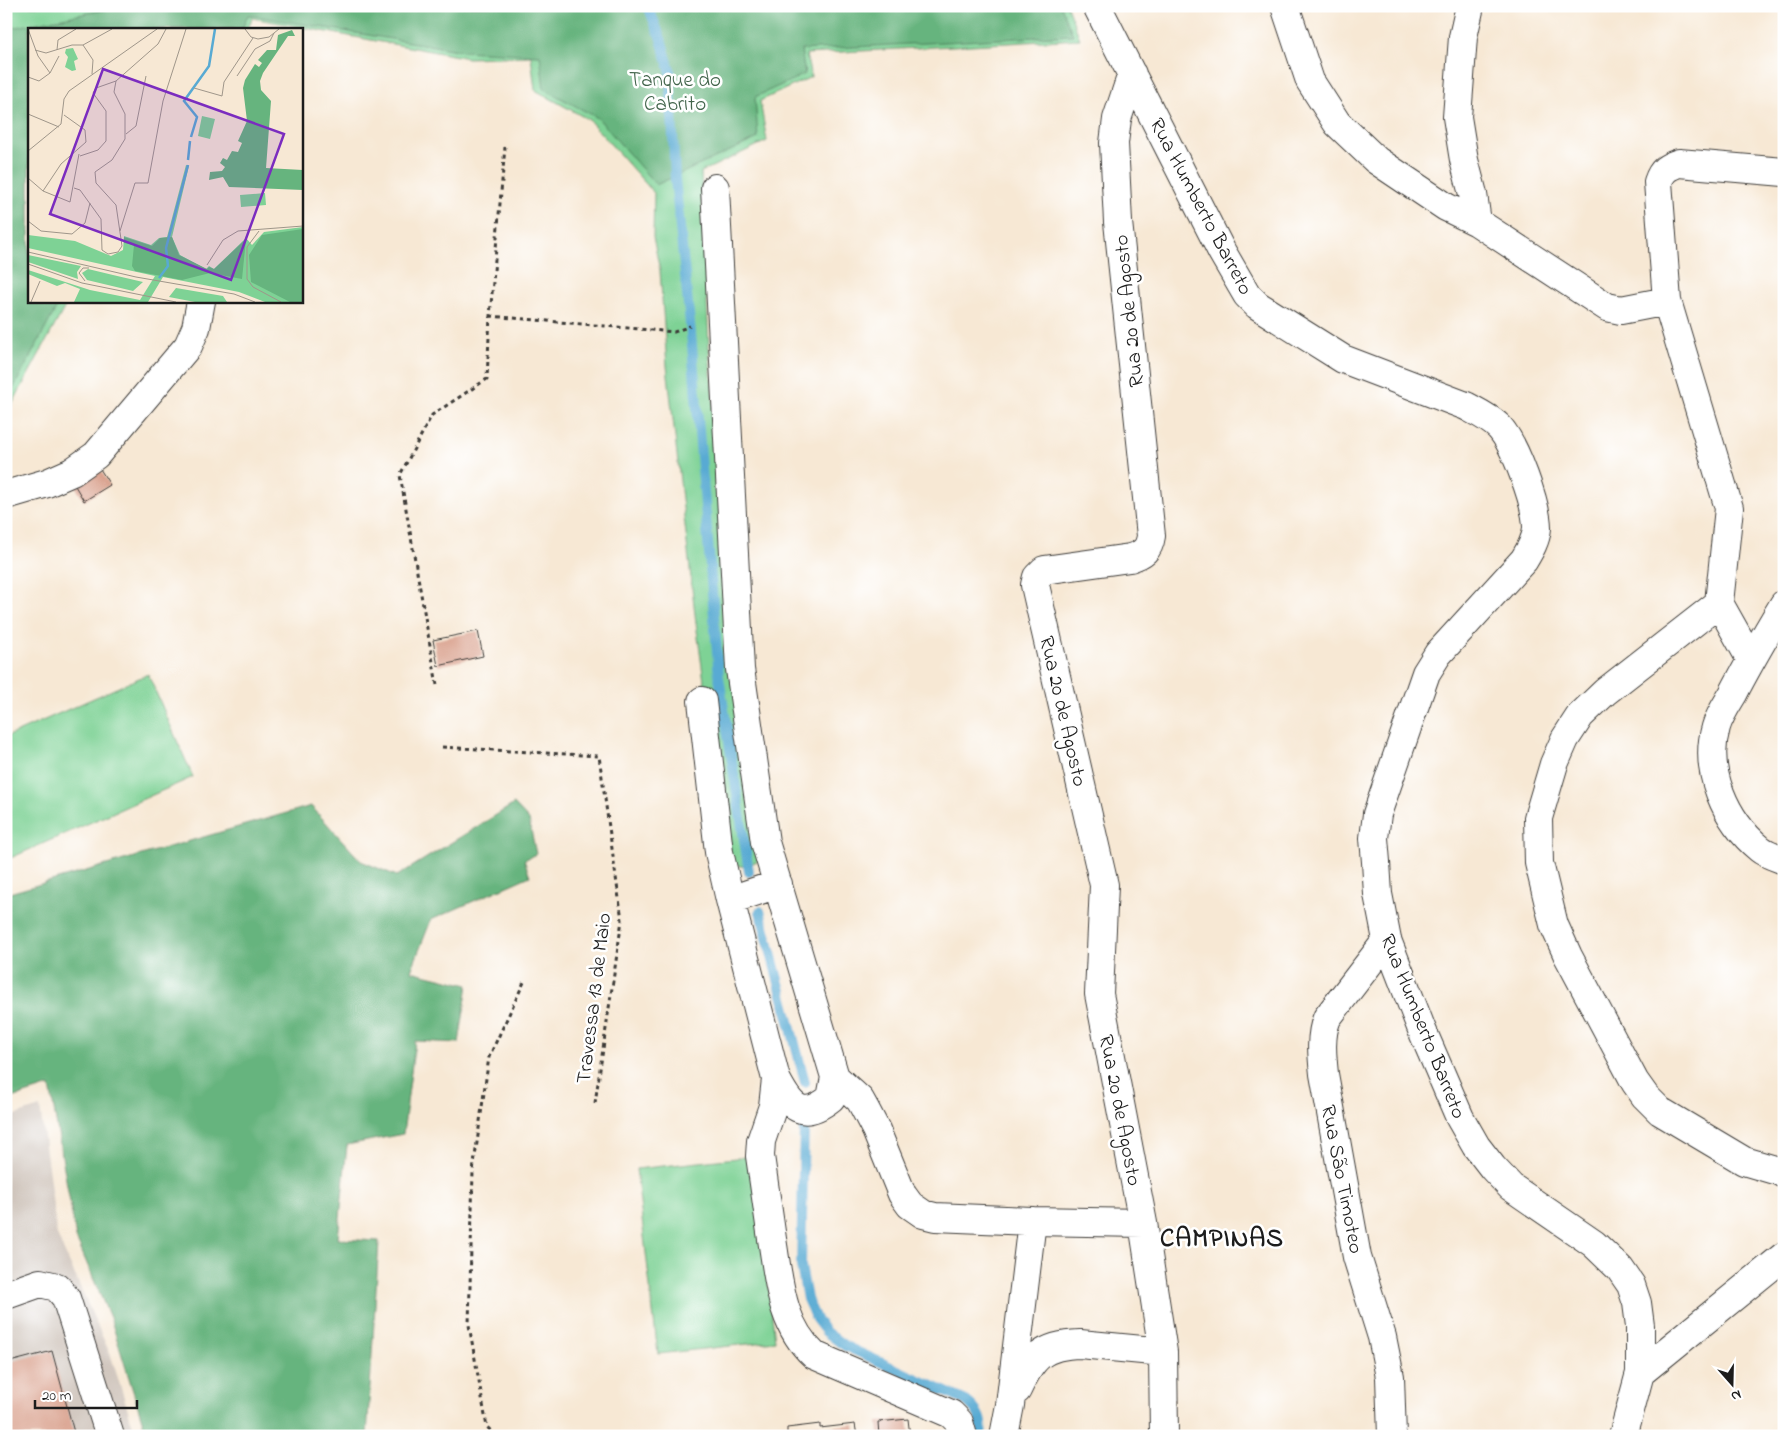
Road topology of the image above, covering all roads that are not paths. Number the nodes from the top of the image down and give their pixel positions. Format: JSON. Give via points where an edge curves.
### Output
{"nodes":[{"id":1,"x":1096,"y":6,"type":"edge"},
{"id":2,"x":1285,"y":6,"type":"edge"},
{"id":3,"x":1470,"y":6,"type":"edge"},
{"id":4,"x":1132,"y":74,"type":"junction"},
{"id":5,"x":1784,"y":172,"type":"edge"},
{"id":6,"x":715,"y":188,"type":"dead end"},
{"id":7,"x":1477,"y":222,"type":"junction"},
{"id":8,"x":1667,"y":301,"type":"junction"},
{"id":9,"x":201,"y":302,"type":"edge"},
{"id":10,"x":6,"y":495,"type":"edge"},
{"id":11,"x":1719,"y":603,"type":"junction"},
{"id":12,"x":1784,"y":604,"type":"edge"},
{"id":13,"x":1751,"y":660,"type":"junction"},
{"id":14,"x":702,"y":701,"type":"dead end"},
{"id":15,"x":1784,"y":860,"type":"edge"},
{"id":16,"x":778,"y":884,"type":"junction"},
{"id":17,"x":730,"y":900,"type":"junction"},
{"id":18,"x":1387,"y":940,"type":"junction"},
{"id":19,"x":835,"y":1077,"type":"junction"},
{"id":20,"x":776,"y":1079,"type":"junction"},
{"id":21,"x":1784,"y":1174,"type":"edge"},
{"id":22,"x":1032,"y":1221,"type":"junction"},
{"id":23,"x":1143,"y":1223,"type":"junction"},
{"id":24,"x":1784,"y":1256,"type":"edge"},
{"id":25,"x":6,"y":1295,"type":"edge"},
{"id":26,"x":1163,"y":1352,"type":"junction"},
{"id":27,"x":1640,"y":1373,"type":"junction"},
{"id":28,"x":1010,"y":1405,"type":"junction"},
{"id":29,"x":110,"y":1436,"type":"edge"},
{"id":30,"x":963,"y":1436,"type":"edge"},
{"id":31,"x":1004,"y":1436,"type":"edge"},
{"id":32,"x":1164,"y":1436,"type":"edge"},
{"id":33,"x":1392,"y":1436,"type":"edge"},
{"id":34,"x":1623,"y":1436,"type":"edge"}],
"edges":[{"from":1,"to":4,"type":"street","name":"Rua Humberto Barreto"},
{"from":2,"to":7,"type":"street","via":[[1310,81],[1337,123],[1376,160],[1446,207]]},
{"from":3,"to":7,"type":"street","via":[[1463,37],[1457,117]]},
{"from":4,"to":18,"type":"street","name":"Rua Humberto Barreto","via":[[1247,295],[1257,305],[1343,359],[1485,416],[1510,442],[1535,512],[1537,529],[1524,560],[1438,654],[1426,674],[1377,814],[1374,838],[1376,870]]},
{"from":4,"to":23,"type":"street","name":"Rua 20 de Agosto","via":[[1117,119],[1114,143],[1118,222],[1150,544],[1142,554],[1130,558],[1044,570],[1035,585],[1104,885],[1099,994]]},
{"from":5,"to":8,"type":"street","via":[[1679,163],[1661,172],[1658,182]]},
{"from":6,"to":16,"type":"street","via":[[740,670],[766,842]]},
{"from":7,"to":8,"type":"street","via":[[1607,307],[1621,310]]},
{"from":8,"to":11,"type":"street","via":[[1729,508]]},
{"from":9,"to":10,"type":"street","via":[[196,328],[188,346],[96,454],[72,472]]},
{"from":11,"to":13,"type":"street"},
{"from":11,"to":21,"type":"street","via":[[1605,692],[1580,716],[1554,764],[1538,818],[1539,863],[1554,925],[1568,956],[1634,1082],[1645,1096],[1660,1111],[1744,1161]]},
{"from":12,"to":13,"type":"street"},
{"from":13,"to":15,"type":"street","via":[[1716,726],[1712,747],[1714,778],[1740,830],[1761,850]]},
{"from":14,"to":17,"type":"street","via":[[719,852]]},
{"from":16,"to":17,"type":"street"},
{"from":16,"to":19,"type":"street"},
{"from":17,"to":20,"type":"street"},
{"from":18,"to":27,"type":"street","name":"Rua Humberto Barreto","via":[[1460,1118],[1476,1146],[1511,1187],[1594,1244],[1620,1269],[1630,1285],[1637,1303],[1640,1326]]},
{"from":18,"to":33,"type":"street","name":"Rua São Timoteo","via":[[1327,1018],[1322,1049],[1357,1257],[1382,1337],[1390,1377]]},
{"from":19,"to":20,"type":"street","via":[[831,1098],[809,1111],[786,1098]]},
{"from":19,"to":22,"type":"street","via":[[866,1109],[902,1194],[910,1205],[935,1217]]},
{"from":20,"to":30,"type":"street","via":[[774,1106],[761,1141],[760,1156],[782,1300],[796,1334],[814,1355],[951,1414],[959,1422]]},
{"from":22,"to":23,"type":"street"},
{"from":22,"to":28,"type":"street"},
{"from":23,"to":26,"type":"street","name":"Rua 20 de Agosto"},
{"from":24,"to":27,"type":"street"},
{"from":25,"to":29,"type":"street","via":[[40,1283],[57,1287],[66,1298]]},
{"from":26,"to":28,"type":"street","via":[[1080,1344],[1055,1348],[1032,1361]]},
{"from":26,"to":32,"type":"street","name":"Rua 20 de Agosto"},
{"from":27,"to":34,"type":"street","name":"Rua Humberto Barreto"},
{"from":28,"to":31,"type":"street"}]}
